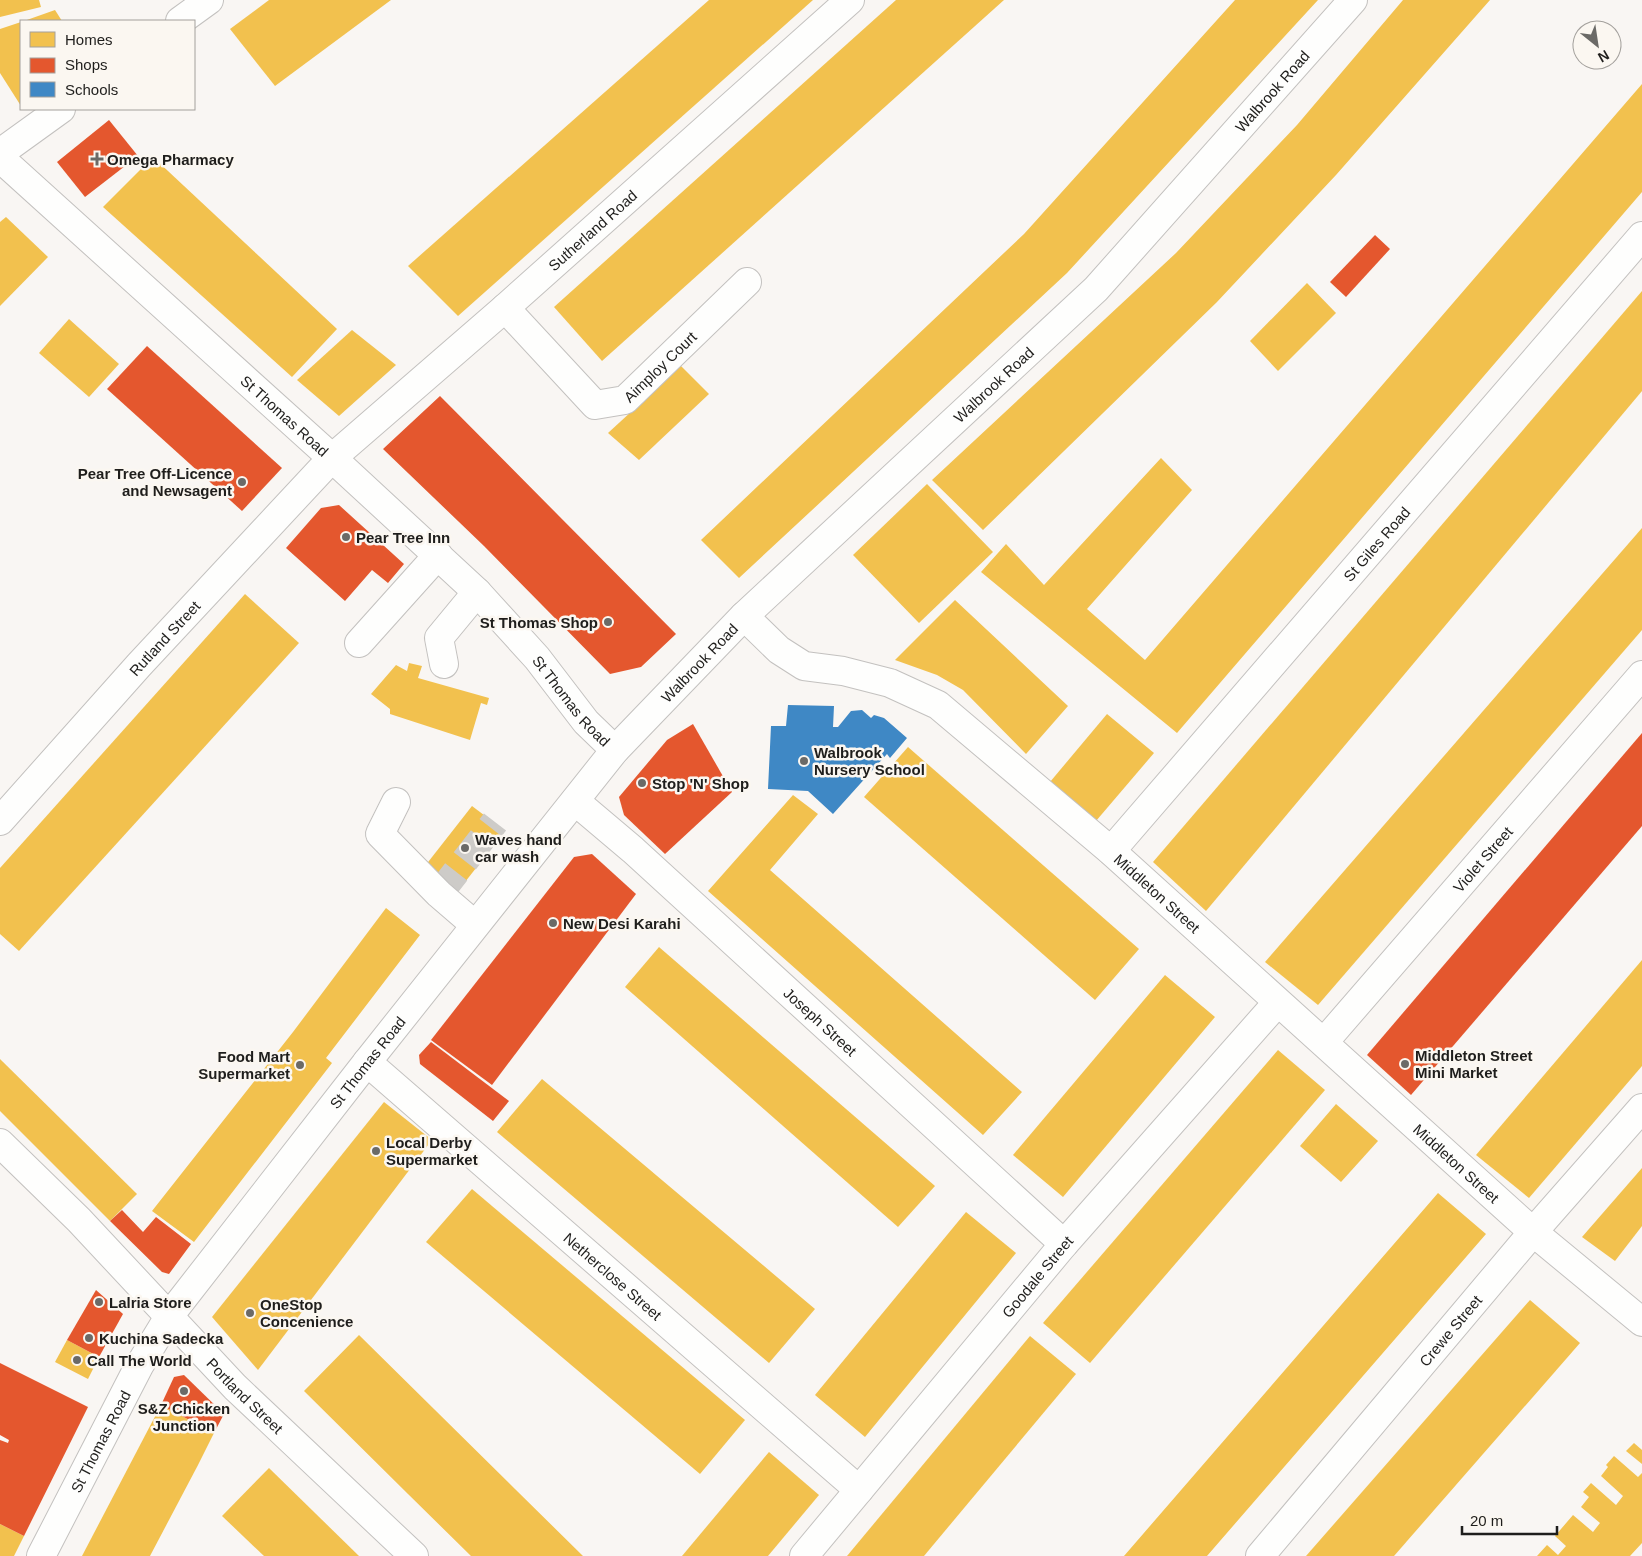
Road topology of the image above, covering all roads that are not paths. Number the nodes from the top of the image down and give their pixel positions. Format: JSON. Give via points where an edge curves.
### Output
{"nodes":[{"id":1,"x":209,"y":0,"type":"edge"},
{"id":2,"x":850,"y":0,"type":"edge"},
{"id":3,"x":1353,"y":0,"type":"edge"},
{"id":4,"x":181,"y":20,"type":"edge"},
{"id":5,"x":60,"y":110,"type":"edge"},
{"id":6,"x":0,"y":153,"type":"edge"},
{"id":7,"x":0,"y":158,"type":"edge"},
{"id":8,"x":1642,"y":236,"type":"edge"},
{"id":9,"x":747,"y":282,"type":"dead end"},
{"id":10,"x":505,"y":308,"type":"junction"},
{"id":11,"x":332,"y":458,"type":"junction"},
{"id":12,"x":438,"y":555,"type":"junction"},
{"id":13,"x":477,"y":592,"type":"junction"},
{"id":14,"x":744,"y":616,"type":"junction"},
{"id":15,"x":359,"y":643,"type":"dead end"},
{"id":16,"x":444,"y":664,"type":"dead end"},
{"id":17,"x":1642,"y":675,"type":"edge"},
{"id":18,"x":615,"y":750,"type":"junction"},
{"id":19,"x":575,"y":801,"type":"junction"},
{"id":20,"x":396,"y":802,"type":"dead end"},
{"id":21,"x":0,"y":821,"type":"edge"},
{"id":22,"x":1111,"y":851,"type":"junction"},
{"id":23,"x":475,"y":925,"type":"junction"},
{"id":24,"x":1277,"y":1003,"type":"junction"},
{"id":25,"x":1324,"y":1042,"type":"junction"},
{"id":26,"x":367,"y":1062,"type":"junction"},
{"id":27,"x":1642,"y":1108,"type":"edge"},
{"id":28,"x":0,"y":1143,"type":"edge"},
{"id":29,"x":1533,"y":1232,"type":"junction"},
{"id":30,"x":1064,"y":1244,"type":"junction"},
{"id":31,"x":170,"y":1315,"type":"junction"},
{"id":32,"x":1642,"y":1322,"type":"edge"},
{"id":33,"x":859,"y":1490,"type":"junction"},
{"id":34,"x":41,"y":1556,"type":"edge"},
{"id":35,"x":414,"y":1556,"type":"edge"},
{"id":36,"x":804,"y":1556,"type":"edge"},
{"id":37,"x":1260,"y":1556,"type":"edge"}],
"edges":[{"from":1,"to":4,"type":"street"},
{"from":2,"to":10,"type":"street","name":"Sutherland Road"},
{"from":3,"to":14,"type":"street","name":"Walbrook Road","via":[[1096,289]]},
{"from":5,"to":6,"type":"street"},
{"from":7,"to":11,"type":"street","name":"St Thomas Road"},
{"from":8,"to":22,"type":"street","name":"St Giles Road"},
{"from":9,"to":10,"type":"street","name":"Aimploy Court","via":[[625,400],[595,405]]},
{"from":10,"to":11,"type":"street","name":"Sutherland Road"},
{"from":11,"to":12,"type":"street","name":"St Thomas Road"},
{"from":11,"to":21,"type":"street","name":"Rutland Street","via":[[139,665]]},
{"from":12,"to":13,"type":"street","name":"St Thomas Road"},
{"from":12,"to":15,"type":"street"},
{"from":13,"to":16,"type":"street","via":[[439,638]]},
{"from":13,"to":18,"type":"street","name":"St Thomas Road","via":[[537,658],[586,722]]},
{"from":14,"to":18,"type":"street","name":"Walbrook Road"},
{"from":14,"to":22,"type":"street","name":"Middleton Street","via":[[779,650],[804,666],[843,671],[890,683],[938,705]]},
{"from":17,"to":25,"type":"street","name":"Violet Street"},
{"from":18,"to":19,"type":"street","name":"St Thomas Road"},
{"from":19,"to":23,"type":"street","name":"St Thomas Road"},
{"from":19,"to":30,"type":"street","name":"Joseph Street","via":[[633,850]]},
{"from":20,"to":23,"type":"street","via":[[380,834],[439,894]]},
{"from":22,"to":24,"type":"street","name":"Middleton Street"},
{"from":23,"to":26,"type":"street","name":"St Thomas Road"},
{"from":24,"to":25,"type":"street","name":"Middleton Street"},
{"from":24,"to":30,"type":"street","name":"Goodale Street"},
{"from":25,"to":29,"type":"street","name":"Middleton Street"},
{"from":26,"to":31,"type":"street","name":"St Thomas Road"},
{"from":26,"to":33,"type":"street","name":"Netherclose Street"},
{"from":27,"to":29,"type":"street","name":"Crewe Street"},
{"from":28,"to":31,"type":"street","name":"Portland Street"},
{"from":29,"to":32,"type":"street","name":"Middleton Street"},
{"from":29,"to":37,"type":"street","name":"Crewe Street"},
{"from":30,"to":33,"type":"street","name":"Goodale Street"},
{"from":31,"to":34,"type":"street","name":"St Thomas Road","via":[[135,1374]]},
{"from":31,"to":35,"type":"street","name":"Portland Street","via":[[235,1387]]},
{"from":33,"to":36,"type":"street","name":"Goodale Street"}]}
